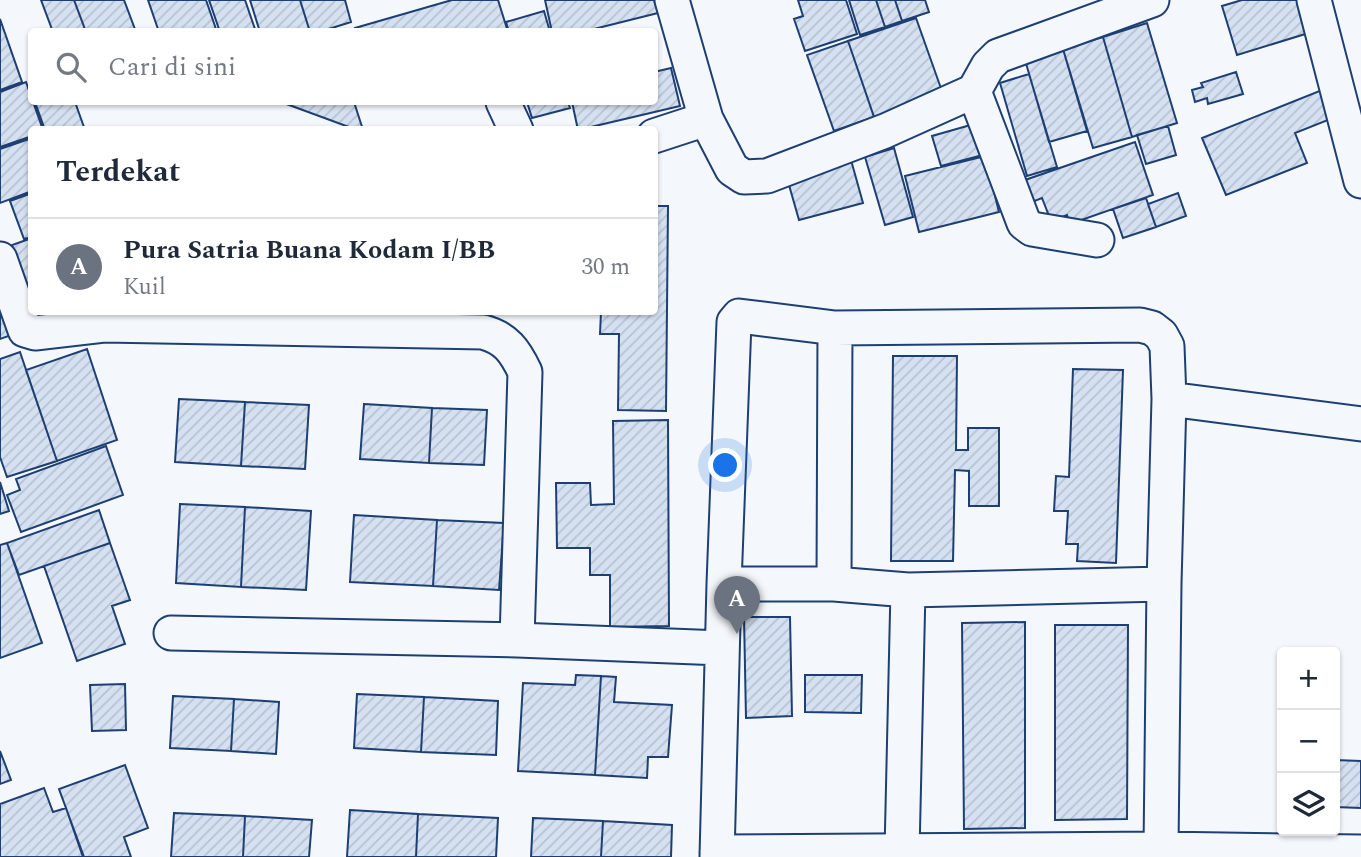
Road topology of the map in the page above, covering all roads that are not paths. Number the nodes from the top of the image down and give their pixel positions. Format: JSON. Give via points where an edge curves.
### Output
{"nodes":[{"id":1,"x":672,"y":0,"type":"edge"},
{"id":2,"x":1152,"y":0,"type":"edge"},
{"id":3,"x":1314,"y":0,"type":"edge"},
{"id":4,"x":974,"y":91,"type":"junction"},
{"id":5,"x":504,"y":105,"type":"edge"},
{"id":6,"x":706,"y":119,"type":"junction"},
{"id":7,"x":514,"y":126,"type":"edge"},
{"id":8,"x":658,"y":135,"type":"edge"},
{"id":9,"x":1361,"y":181,"type":"edge"},
{"id":10,"x":1097,"y":240,"type":"dead end"},
{"id":11,"x":0,"y":258,"type":"edge"},
{"id":12,"x":835,"y":328,"type":"junction"},
{"id":13,"x":1169,"y":399,"type":"junction"},
{"id":14,"x":1361,"y":424,"type":"edge"},
{"id":15,"x":724,"y":584,"type":"junction"},
{"id":16,"x":834,"y":584,"type":"junction"},
{"id":17,"x":1164,"y":584,"type":"junction"},
{"id":18,"x":908,"y":590,"type":"junction"},
{"id":19,"x":171,"y":633,"type":"dead end"},
{"id":20,"x":517,"y":640,"type":"junction"},
{"id":21,"x":722,"y":648,"type":"junction"},
{"id":22,"x":1161,"y":849,"type":"junction"},
{"id":23,"x":902,"y":852,"type":"junction"},
{"id":24,"x":1361,"y":852,"type":"edge"},
{"id":25,"x":717,"y":855,"type":"edge"}],
"edges":[{"from":1,"to":6,"type":"street"},
{"from":2,"to":4,"type":"street","via":[[998,56]]},
{"from":3,"to":9,"type":"street"},
{"from":4,"to":6,"type":"street","via":[[766,176],[744,177],[732,169]]},
{"from":4,"to":10,"type":"street","via":[[1024,223],[1032,229]]},
{"from":5,"to":7,"type":"street"},
{"from":6,"to":8,"type":"street"},
{"from":11,"to":20,"type":"street","via":[[25,330],[35,333],[104,326],[482,332],[506,341],[525,372]]},
{"from":12,"to":13,"type":"street","via":[[1140,325],[1161,335],[1167,346]]},
{"from":12,"to":15,"type":"street","via":[[735,319]]},
{"from":12,"to":16,"type":"street"},
{"from":13,"to":14,"type":"street"},
{"from":13,"to":17,"type":"street"},
{"from":15,"to":16,"type":"street"},
{"from":15,"to":21,"type":"street"},
{"from":16,"to":18,"type":"street"},
{"from":17,"to":18,"type":"street"},
{"from":17,"to":22,"type":"street"},
{"from":18,"to":23,"type":"street"},
{"from":19,"to":20,"type":"street"},
{"from":20,"to":21,"type":"street"},
{"from":21,"to":25,"type":"street"},
{"from":22,"to":23,"type":"street"},
{"from":22,"to":24,"type":"street"},
{"from":23,"to":25,"type":"street"}]}
